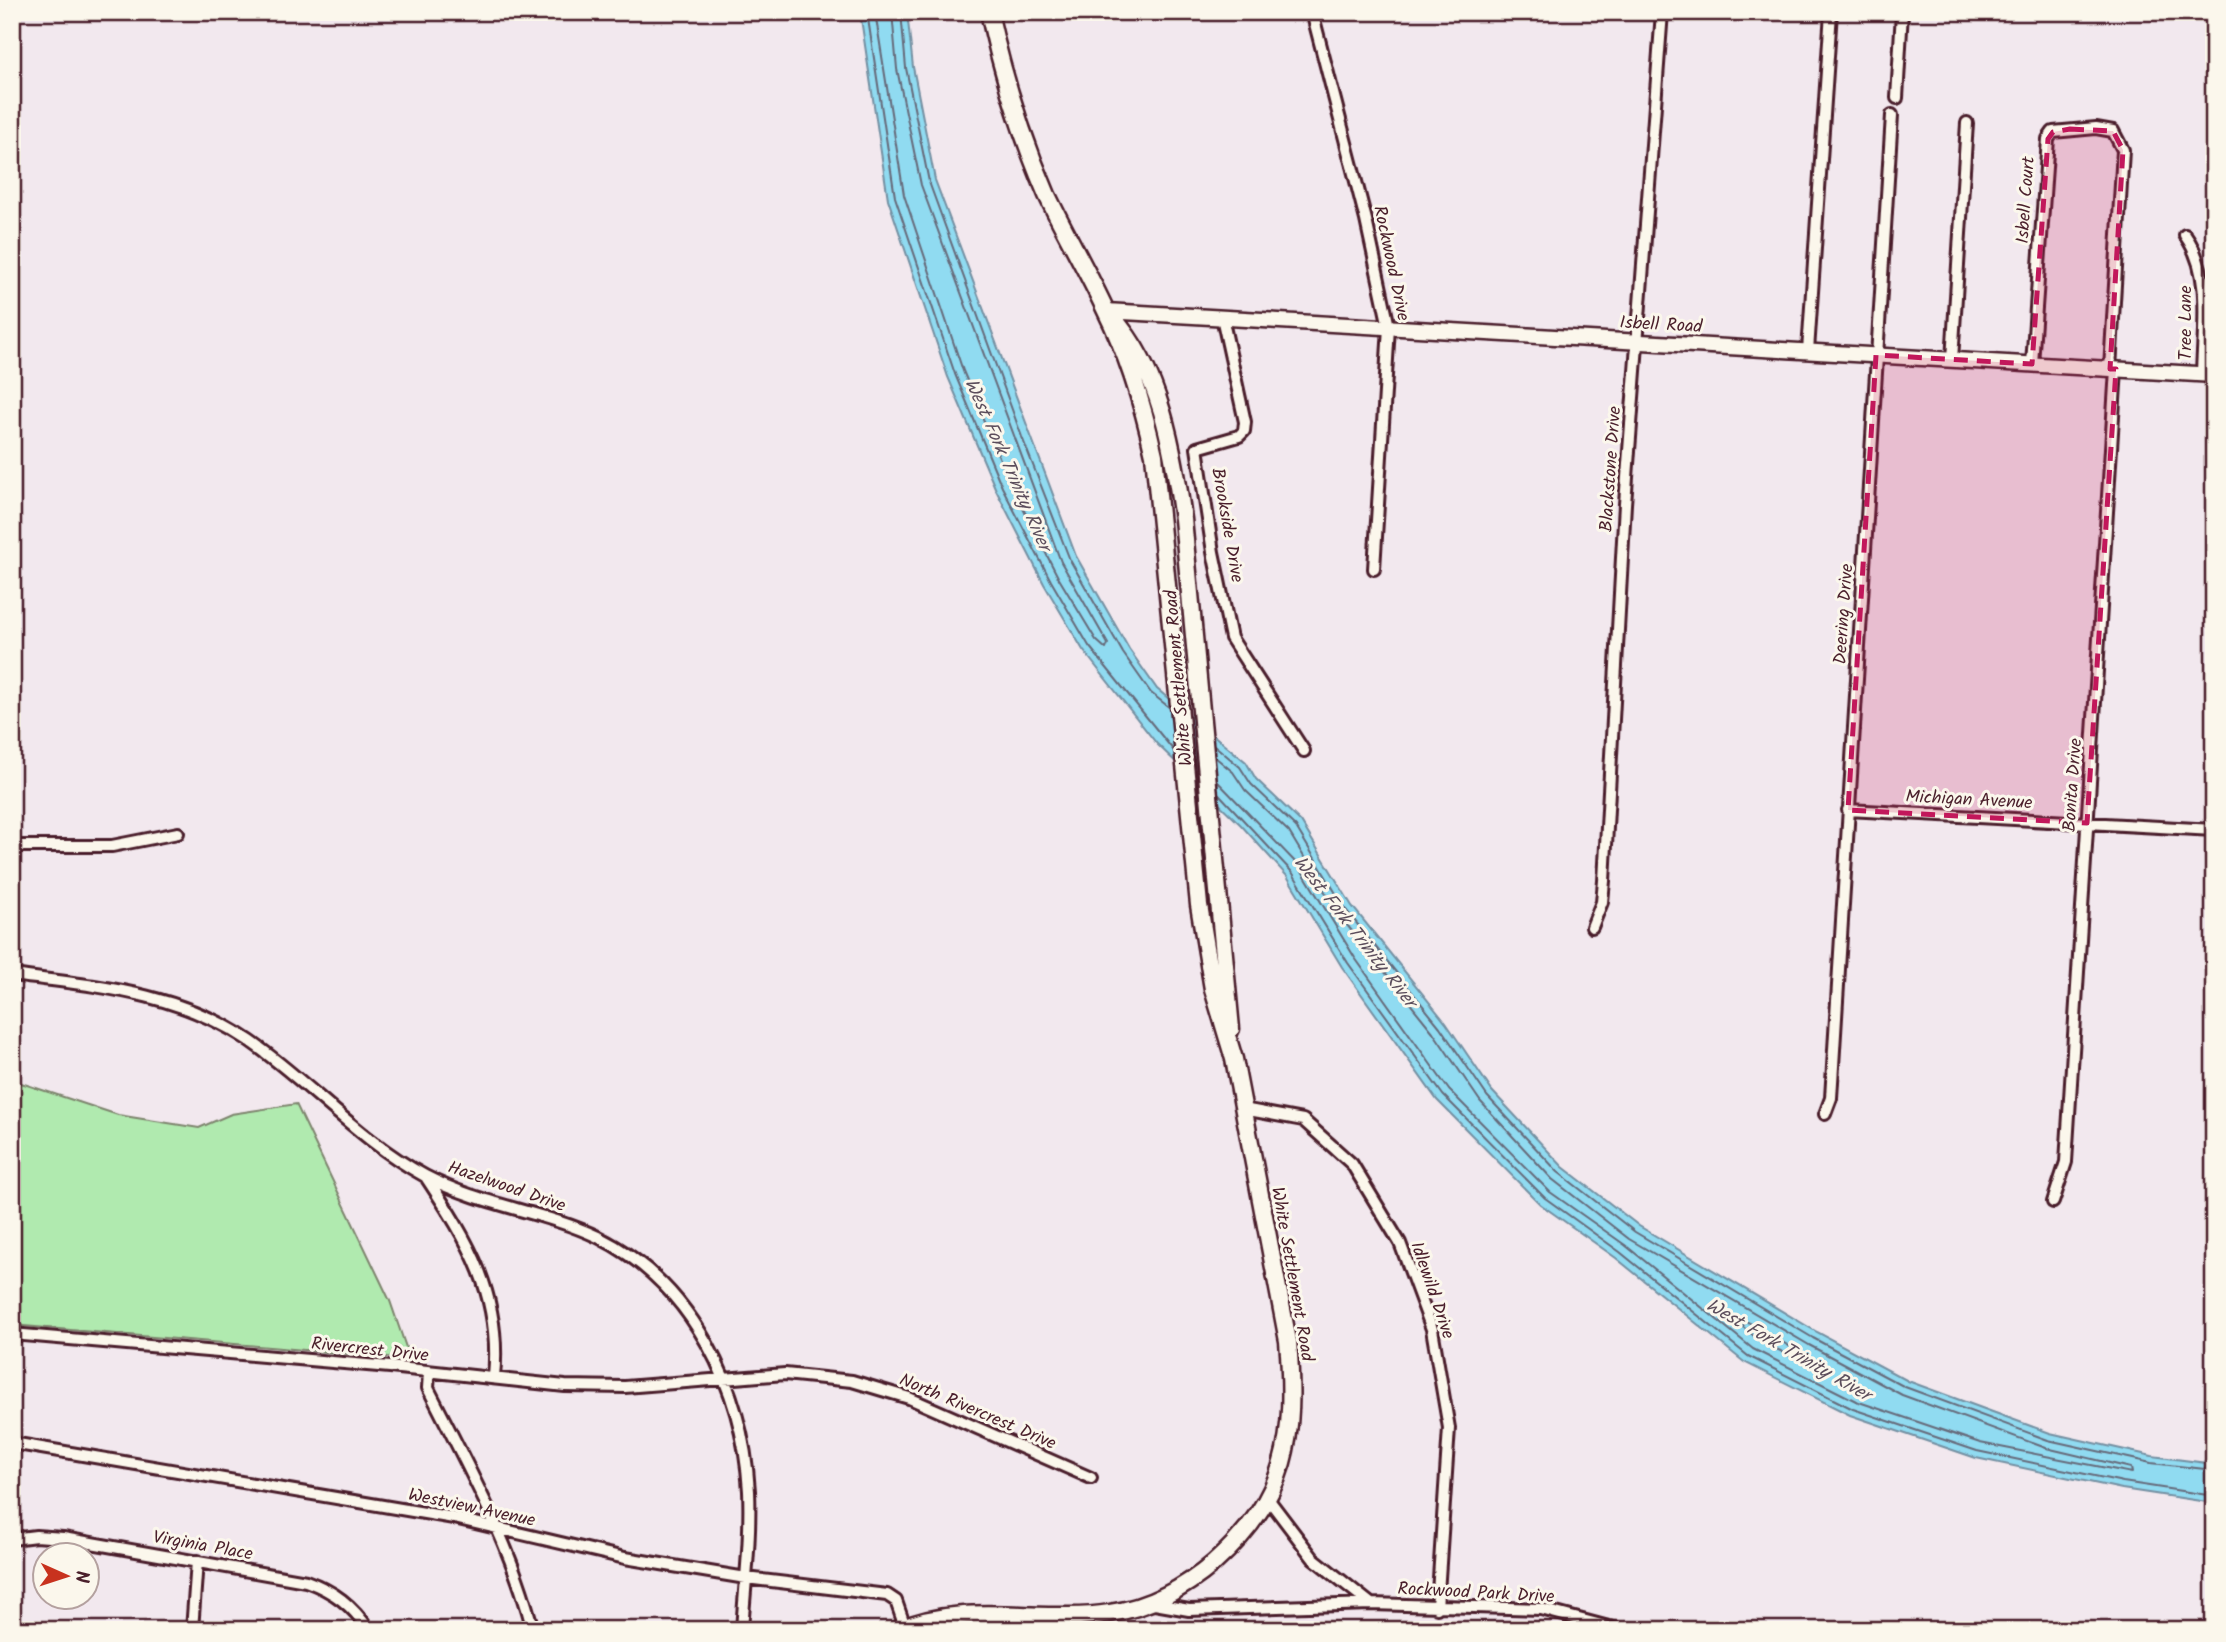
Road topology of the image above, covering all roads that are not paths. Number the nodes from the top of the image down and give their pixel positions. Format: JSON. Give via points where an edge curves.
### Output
{"nodes":[{"id":1,"x":989,"y":12,"type":"edge"},
{"id":2,"x":1312,"y":12,"type":"edge"},
{"id":3,"x":1662,"y":12,"type":"edge"},
{"id":4,"x":1831,"y":12,"type":"edge"},
{"id":5,"x":1902,"y":12,"type":"edge"},
{"id":6,"x":1898,"y":98,"type":"dead end"},
{"id":7,"x":1892,"y":115,"type":"dead end"},
{"id":8,"x":1967,"y":123,"type":"dead end"},
{"id":9,"x":2185,"y":235,"type":"dead end"},
{"id":10,"x":1106,"y":311,"type":"junction"},
{"id":11,"x":1222,"y":317,"type":"junction"},
{"id":12,"x":1388,"y":327,"type":"junction"},
{"id":13,"x":1637,"y":342,"type":"junction"},
{"id":14,"x":1808,"y":351,"type":"junction"},
{"id":15,"x":1876,"y":355,"type":"junction"},
{"id":16,"x":1952,"y":360,"type":"junction"},
{"id":17,"x":2032,"y":364,"type":"junction"},
{"id":18,"x":2113,"y":369,"type":"junction"},
{"id":19,"x":2208,"y":375,"type":"edge"},
{"id":20,"x":1374,"y":569,"type":"dead end"},
{"id":21,"x":1304,"y":751,"type":"dead end"},
{"id":22,"x":1848,"y":810,"type":"junction"},
{"id":23,"x":2087,"y":823,"type":"junction"},
{"id":24,"x":2214,"y":830,"type":"edge"},
{"id":25,"x":178,"y":833,"type":"dead end"},
{"id":26,"x":12,"y":846,"type":"edge"},
{"id":27,"x":1592,"y":927,"type":"dead end"},
{"id":28,"x":12,"y":975,"type":"edge"},
{"id":29,"x":1234,"y":1059,"type":"junction"},
{"id":30,"x":1243,"y":1109,"type":"junction"},
{"id":31,"x":1825,"y":1114,"type":"dead end"},
{"id":32,"x":425,"y":1176,"type":"junction"},
{"id":33,"x":2053,"y":1202,"type":"dead end"},
{"id":34,"x":12,"y":1334,"type":"edge"},
{"id":35,"x":429,"y":1373,"type":"junction"},
{"id":36,"x":494,"y":1377,"type":"junction"},
{"id":37,"x":724,"y":1379,"type":"junction"},
{"id":38,"x":12,"y":1443,"type":"edge"},
{"id":39,"x":1091,"y":1478,"type":"dead end"},
{"id":40,"x":1269,"y":1500,"type":"junction"},
{"id":41,"x":499,"y":1529,"type":"junction"},
{"id":42,"x":12,"y":1539,"type":"edge"},
{"id":43,"x":197,"y":1561,"type":"junction"},
{"id":44,"x":746,"y":1578,"type":"junction"},
{"id":45,"x":1149,"y":1603,"type":"junction"},
{"id":46,"x":1371,"y":1604,"type":"junction"},
{"id":47,"x":1437,"y":1608,"type":"junction"},
{"id":48,"x":902,"y":1628,"type":"edge"},
{"id":49,"x":192,"y":1630,"type":"edge"},
{"id":50,"x":369,"y":1630,"type":"edge"},
{"id":51,"x":533,"y":1630,"type":"edge"},
{"id":52,"x":741,"y":1630,"type":"edge"},
{"id":53,"x":1620,"y":1630,"type":"edge"}],
"edges":[{"from":1,"to":10,"type":"main road","name":"White Settlement Road","via":[[1004,80],[1024,139]]},
{"from":2,"to":12,"type":"street","name":"Rockwood Drive","via":[[1366,220]]},
{"from":3,"to":13,"type":"street","name":"Blackstone Drive"},
{"from":4,"to":14,"type":"street"},
{"from":5,"to":6,"type":"street"},
{"from":7,"to":15,"type":"street","name":"Deering Drive"},
{"from":8,"to":16,"type":"street"},
{"from":9,"to":19,"type":"street","name":"Tree Lane","via":[[2197,255],[2203,283]]},
{"from":10,"to":11,"type":"street","name":"Isbell Road"},
{"from":10,"to":29,"type":"main road","name":"White Settlement Road","via":[[1143,402],[1154,455],[1199,905],[1213,989]]},
{"from":10,"to":29,"type":"main road","name":"White Settlement Road","via":[[1132,338],[1160,404],[1174,457]]},
{"from":11,"to":12,"type":"street","name":"Isbell Road"},
{"from":11,"to":21,"type":"street","name":"Brookside Drive","via":[[1245,422],[1239,436],[1197,448],[1213,552],[1231,638]]},
{"from":12,"to":13,"type":"street","name":"Isbell Road"},
{"from":12,"to":20,"type":"street","name":"Rockwood Drive"},
{"from":13,"to":14,"type":"street","name":"Isbell Road"},
{"from":13,"to":27,"type":"street","name":"Blackstone Drive","via":[[1604,881]]},
{"from":14,"to":15,"type":"street","name":"Isbell Road"},
{"from":15,"to":16,"type":"street","name":"Isbell Road"},
{"from":15,"to":22,"type":"street","name":"Deering Drive"},
{"from":16,"to":17,"type":"street","name":"Isbell Road"},
{"from":17,"to":18,"type":"street","name":"Isbell Road"},
{"from":17,"to":18,"type":"street","name":"Isbell Court","via":[[2048,139],[2053,132],[2096,128],[2113,131],[2123,150]]},
{"from":18,"to":19,"type":"street","name":"Isbell Road"},
{"from":18,"to":23,"type":"street","name":"Bonita Drive"},
{"from":22,"to":23,"type":"street","name":"Michigan Avenue"},
{"from":22,"to":31,"type":"street","name":"Deering Drive","via":[[1831,1098]]},
{"from":23,"to":24,"type":"street","name":"Michigan Avenue"},
{"from":23,"to":33,"type":"street","name":"Bonita Drive","via":[[2066,1162]]},
{"from":25,"to":26,"type":"street","via":[[112,846]]},
{"from":28,"to":32,"type":"street","name":"Hazelwood Drive","via":[[139,992],[225,1026]]},
{"from":29,"to":30,"type":"main road","name":"White Settlement Road"},
{"from":30,"to":40,"type":"main road","name":"White Settlement Road","via":[[1288,1341],[1292,1385],[1290,1428]]},
{"from":30,"to":47,"type":"street","name":"Idlewild Drive","via":[[1303,1120],[1352,1164],[1400,1243],[1432,1329],[1449,1429]]},
{"from":32,"to":36,"type":"street","via":[[465,1238],[481,1273],[493,1310]]},
{"from":32,"to":37,"type":"street","name":"Hazelwood Drive","via":[[483,1200],[568,1225],[634,1258],[679,1300],[704,1334]]},
{"from":34,"to":35,"type":"street","name":"Rivercrest Drive"},
{"from":35,"to":36,"type":"street","name":"Rivercrest Drive"},
{"from":35,"to":41,"type":"street","via":[[428,1388]]},
{"from":36,"to":37,"type":"street","name":"Rivercrest Drive","via":[[565,1386],[625,1387]]},
{"from":37,"to":39,"type":"street","name":"North Rivercrest Drive","via":[[785,1374],[852,1381],[909,1398]]},
{"from":37,"to":44,"type":"street","name":"Hazelwood Drive","via":[[744,1449],[749,1493]]},
{"from":38,"to":41,"type":"street","name":"Westview Avenue"},
{"from":40,"to":45,"type":"main road","name":"White Settlement Road","via":[[1240,1539],[1194,1580]]},
{"from":40,"to":46,"type":"street","via":[[1313,1558]]},
{"from":41,"to":44,"type":"street","name":"Westview Avenue","via":[[613,1556]]},
{"from":41,"to":51,"type":"street"},
{"from":42,"to":43,"type":"street","name":"Virginia Place","via":[[63,1538]]},
{"from":43,"to":49,"type":"street"},
{"from":43,"to":50,"type":"street","name":"Virginia Place","via":[[326,1588],[343,1599]]},
{"from":44,"to":48,"type":"street","name":"Westview Avenue","via":[[887,1595],[896,1601]]},
{"from":44,"to":52,"type":"street","name":"Hazelwood Drive"},
{"from":45,"to":46,"type":"street","name":"Rockwood Park Drive","via":[[1189,1610]]},
{"from":45,"to":48,"type":"main road","name":"White Settlement Road","via":[[1111,1613],[959,1614]]},
{"from":46,"to":47,"type":"street","name":"Rockwood Park Drive"},
{"from":47,"to":53,"type":"street","name":"Rockwood Park Drive","via":[[1541,1609]]}]}
